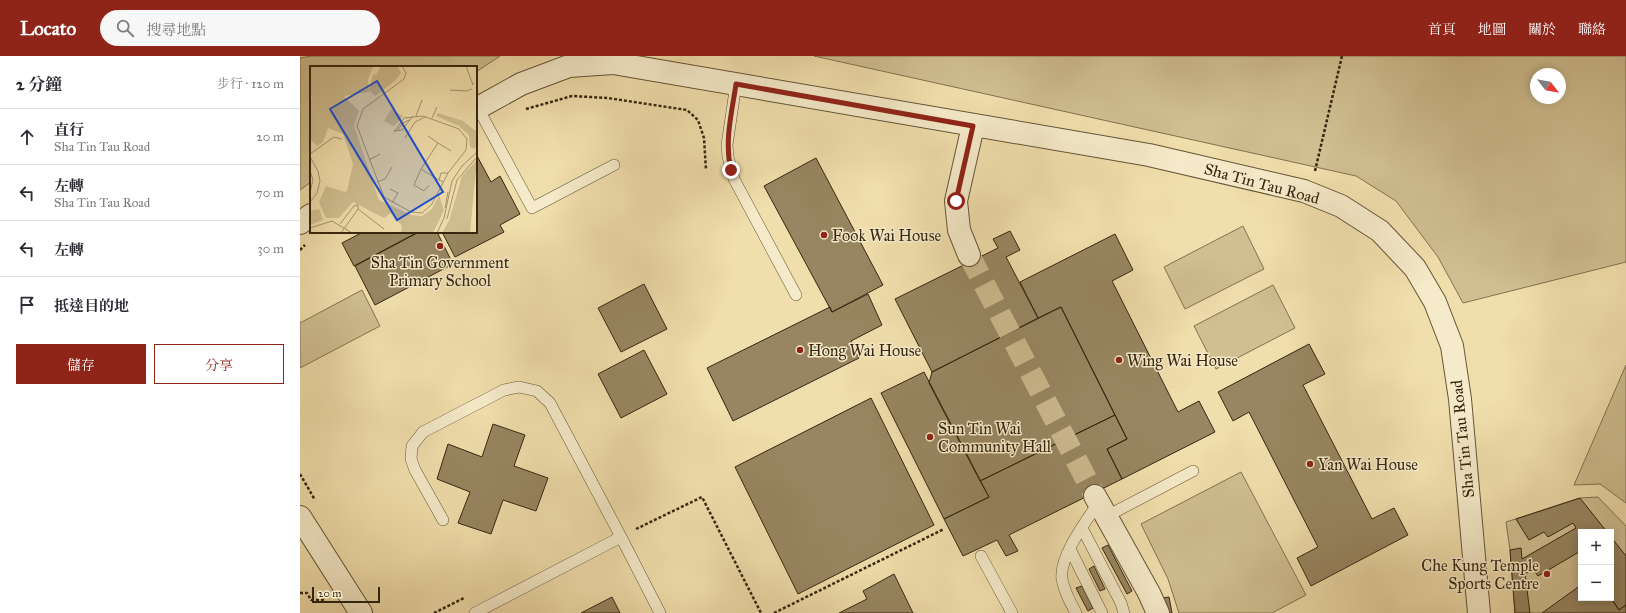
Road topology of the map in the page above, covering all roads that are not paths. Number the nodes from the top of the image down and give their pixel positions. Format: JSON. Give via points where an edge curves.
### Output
{"nodes":[{"id":1,"x":736,"y":84,"type":"junction"},
{"id":2,"x":477,"y":108,"type":"edge"},
{"id":3,"x":973,"y":126,"type":"junction"},
{"id":4,"x":614,"y":165,"type":"dead end"},
{"id":5,"x":310,"y":216,"type":"edge"},
{"id":6,"x":300,"y":223,"type":"edge"},
{"id":7,"x":968,"y":255,"type":"tunnel mouth"},
{"id":8,"x":796,"y":295,"type":"dead end"},
{"id":9,"x":1193,"y":470,"type":"dead end"},
{"id":10,"x":1100,"y":505,"type":"junction"},
{"id":11,"x":300,"y":517,"type":"edge"},
{"id":12,"x":443,"y":520,"type":"dead end"},
{"id":13,"x":1082,"y":528,"type":"junction"},
{"id":14,"x":621,"y":537,"type":"junction"},
{"id":15,"x":1070,"y":549,"type":"junction"},
{"id":16,"x":981,"y":556,"type":"dead end"},
{"id":17,"x":362,"y":613,"type":"edge"},
{"id":18,"x":475,"y":613,"type":"edge"},
{"id":19,"x":660,"y":613,"type":"edge"},
{"id":20,"x":1012,"y":613,"type":"edge"},
{"id":21,"x":1076,"y":613,"type":"edge"},
{"id":22,"x":1102,"y":613,"type":"edge"},
{"id":23,"x":1124,"y":613,"type":"edge"},
{"id":24,"x":1158,"y":613,"type":"edge"},
{"id":25,"x":1479,"y":613,"type":"edge"}],
"edges":[{"from":1,"to":2,"type":"street","name":"Sha Tin Tau Road","via":[[613,63],[569,66],[521,84]]},
{"from":1,"to":3,"type":"street","name":"Sha Tin Tau Road"},
{"from":1,"to":8,"type":"lane","via":[[727,146],[731,170]]},
{"from":2,"to":4,"type":"lane","via":[[532,208]]},
{"from":3,"to":7,"type":"street","via":[[956,201],[959,230]]},
{"from":3,"to":25,"type":"street","name":"Sha Tin Tau Road","via":[[1148,155],[1304,191],[1341,206],[1380,231],[1415,268],[1435,302],[1452,346],[1460,400]]},
{"from":5,"to":6,"type":"street"},
{"from":9,"to":10,"type":"lane"},
{"from":10,"to":13,"type":"lane"},
{"from":10,"to":24,"type":"street","via":[[1150,593]]},
{"from":11,"to":17,"type":"street"},
{"from":12,"to":14,"type":"lane","via":[[415,470],[411,459],[412,446],[422,432],[504,390],[519,387],[537,391],[550,403]]},
{"from":13,"to":15,"type":"lane"},
{"from":13,"to":23,"type":"lane"},
{"from":14,"to":18,"type":"lane"},
{"from":14,"to":19,"type":"lane"},
{"from":15,"to":21,"type":"lane","via":[[1064,563],[1062,578],[1066,594]]},
{"from":15,"to":22,"type":"lane"},
{"from":16,"to":20,"type":"lane"}]}
